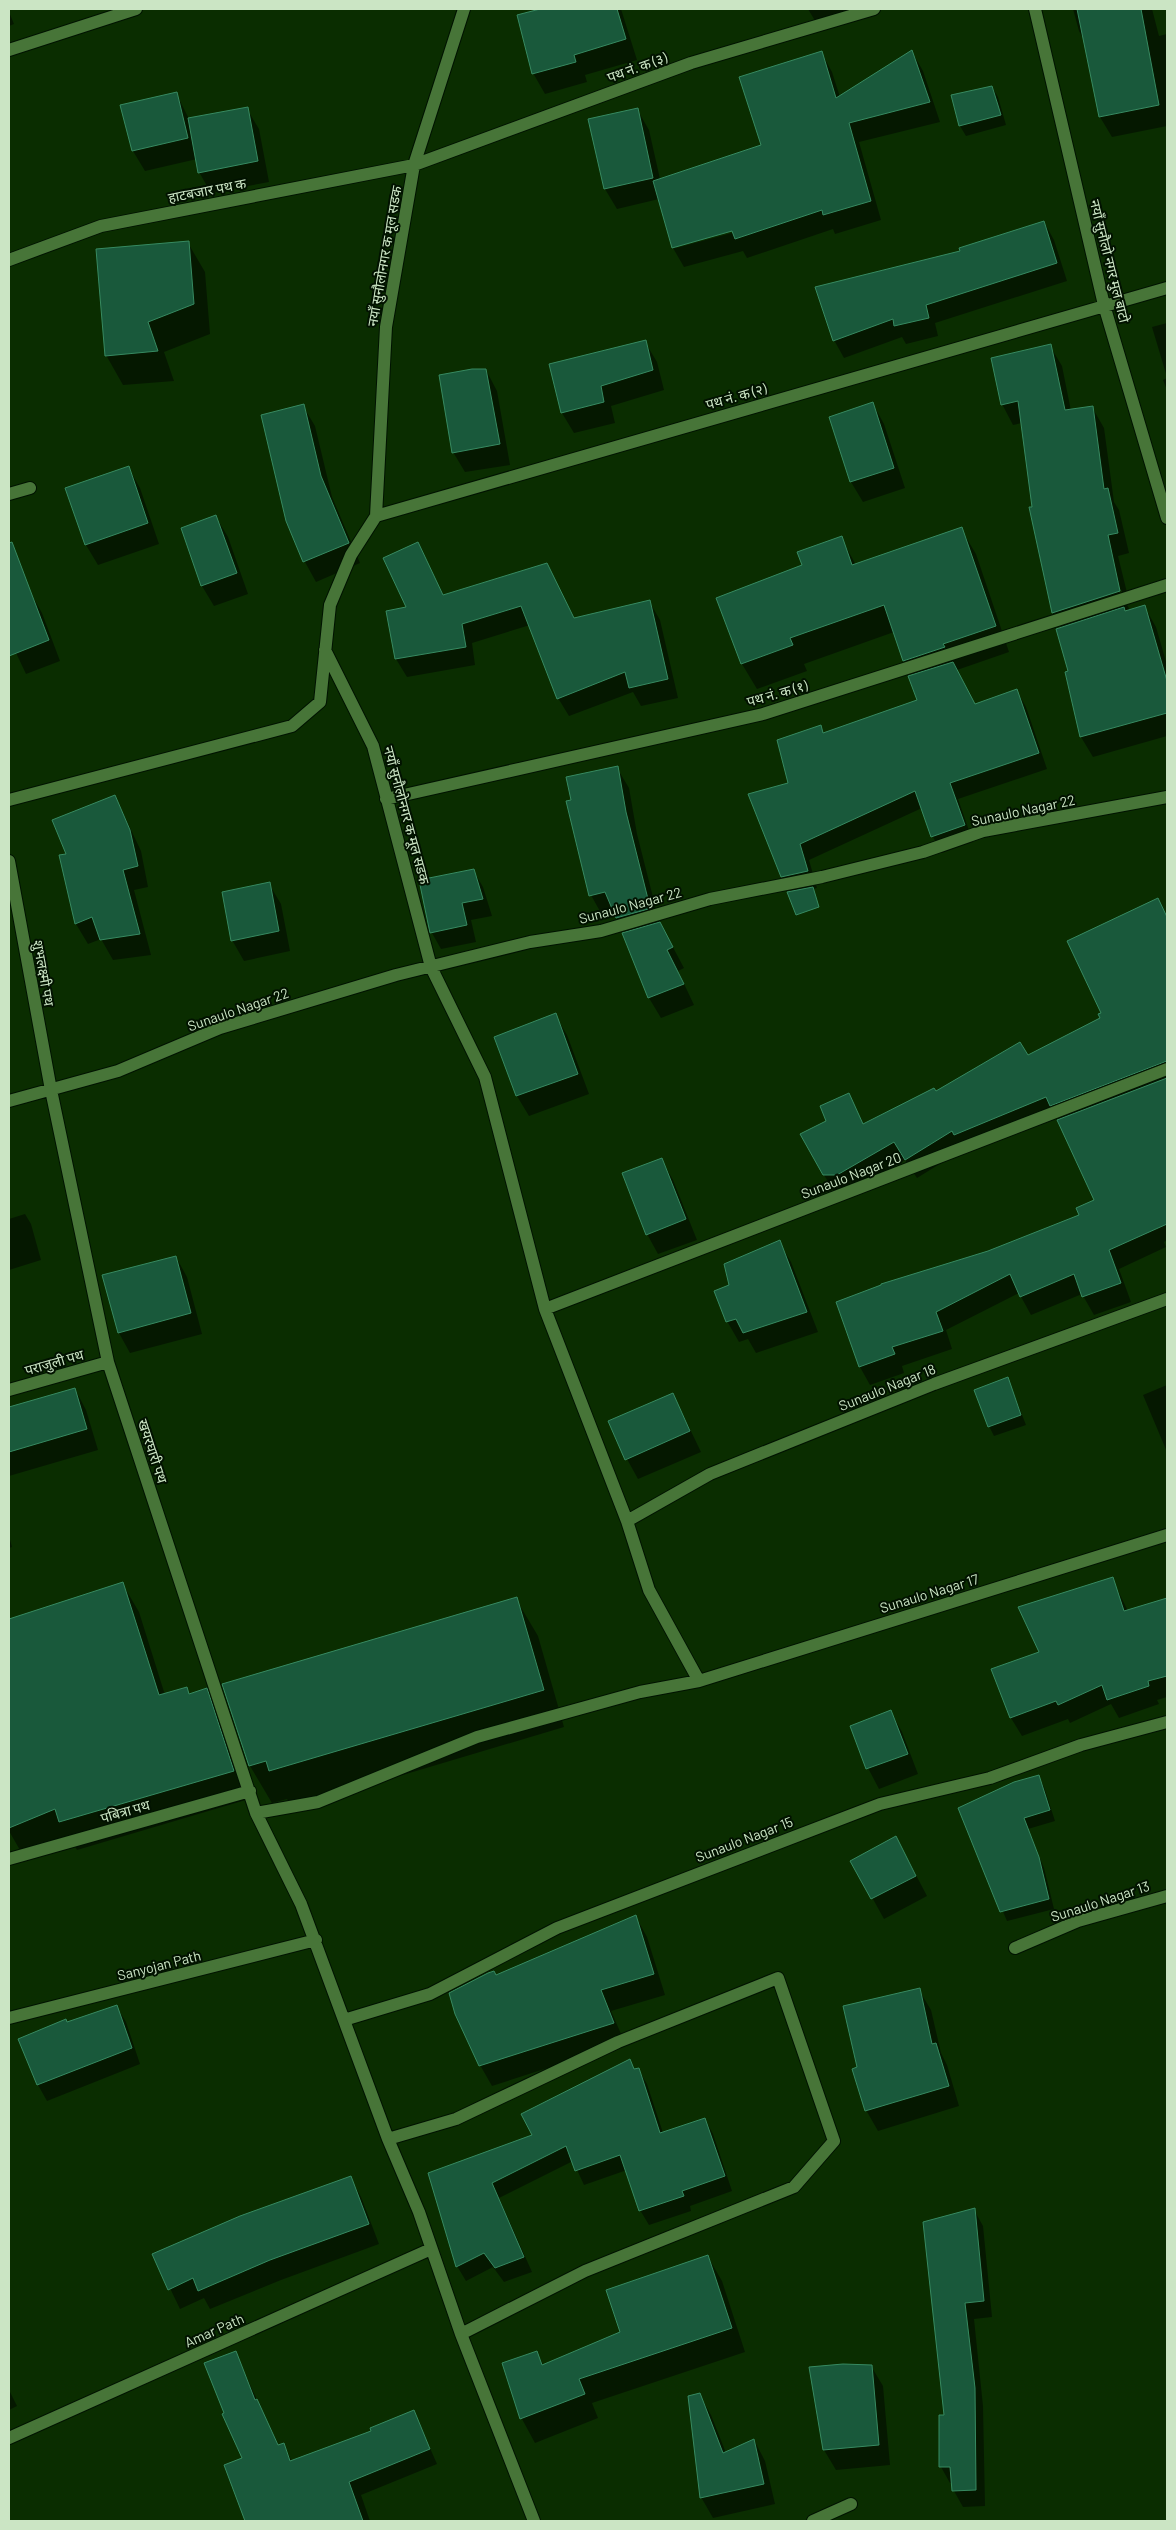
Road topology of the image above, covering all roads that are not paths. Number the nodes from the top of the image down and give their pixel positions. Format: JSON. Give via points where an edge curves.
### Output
{"nodes":[{"id":1,"x":136,"y":9,"type":"edge"},
{"id":2,"x":464,"y":9,"type":"edge"},
{"id":3,"x":874,"y":9,"type":"edge"},
{"id":4,"x":1035,"y":9,"type":"edge"},
{"id":5,"x":9,"y":50,"type":"edge"},
{"id":6,"x":414,"y":165,"type":"junction"},
{"id":7,"x":9,"y":260,"type":"edge"},
{"id":8,"x":1167,"y":288,"type":"edge"},
{"id":9,"x":1104,"y":305,"type":"junction"},
{"id":10,"x":30,"y":488,"type":"dead end"},
{"id":11,"x":9,"y":494,"type":"edge"},
{"id":12,"x":376,"y":516,"type":"junction"},
{"id":13,"x":1167,"y":518,"type":"edge"},
{"id":14,"x":1167,"y":585,"type":"edge"},
{"id":15,"x":325,"y":650,"type":"junction"},
{"id":16,"x":1167,"y":797,"type":"edge"},
{"id":17,"x":386,"y":799,"type":"junction"},
{"id":18,"x":9,"y":800,"type":"edge"},
{"id":19,"x":9,"y":861,"type":"edge"},
{"id":20,"x":431,"y":966,"type":"junction"},
{"id":21,"x":1167,"y":1069,"type":"edge"},
{"id":22,"x":51,"y":1090,"type":"junction"},
{"id":23,"x":9,"y":1101,"type":"edge"},
{"id":24,"x":1167,"y":1299,"type":"edge"},
{"id":25,"x":545,"y":1309,"type":"junction"},
{"id":26,"x":108,"y":1362,"type":"junction"},
{"id":27,"x":9,"y":1390,"type":"edge"},
{"id":28,"x":627,"y":1521,"type":"junction"},
{"id":29,"x":1167,"y":1535,"type":"edge"},
{"id":30,"x":699,"y":1681,"type":"junction"},
{"id":31,"x":1167,"y":1722,"type":"edge"},
{"id":32,"x":250,"y":1791,"type":"junction"},
{"id":33,"x":256,"y":1813,"type":"junction"},
{"id":34,"x":9,"y":1859,"type":"edge"},
{"id":35,"x":1167,"y":1896,"type":"edge"},
{"id":36,"x":316,"y":1940,"type":"junction"},
{"id":37,"x":1015,"y":1948,"type":"dead end"},
{"id":38,"x":9,"y":2018,"type":"edge"},
{"id":39,"x":344,"y":2020,"type":"junction"},
{"id":40,"x":388,"y":2139,"type":"junction"},
{"id":41,"x":431,"y":2249,"type":"junction"},
{"id":42,"x":461,"y":2334,"type":"junction"},
{"id":43,"x":9,"y":2438,"type":"edge"},
{"id":44,"x":851,"y":2504,"type":"dead end"},
{"id":45,"x":534,"y":2521,"type":"edge"},
{"id":46,"x":813,"y":2521,"type":"edge"}],
"edges":[{"from":1,"to":5,"type":"street"},
{"from":2,"to":6,"type":"street","name":"नयाँ सुनौलोनगर क मूल सडक"},
{"from":3,"to":6,"type":"street","name":"पथ नं. क (३)","via":[[691,63]]},
{"from":4,"to":9,"type":"street","name":"नयाँ सुनौलो नगर मुल बाटो"},
{"from":6,"to":7,"type":"street","name":"हाटबजार पथ क","via":[[100,226]]},
{"from":6,"to":12,"type":"street","name":"नयाँ सुनौलोनगर क मूल सडक","via":[[386,328]]},
{"from":8,"to":9,"type":"street","name":"पथ नं. क (२)"},
{"from":9,"to":12,"type":"street","name":"पथ नं. क (२)"},
{"from":9,"to":13,"type":"street","name":"नयाँ सुनौलो नगर मुल बाटो"},
{"from":10,"to":11,"type":"street"},
{"from":12,"to":15,"type":"street","via":[[350,555],[330,605]]},
{"from":14,"to":17,"type":"street","name":"पथ नं. क (१)","via":[[763,714]]},
{"from":15,"to":17,"type":"street","name":"नयाँ सुनौलोनगर क मूल सडक","via":[[373,746]]},
{"from":15,"to":18,"type":"street","via":[[320,702],[292,726]]},
{"from":16,"to":20,"type":"street","name":"Sunaulo Nagar 22","via":[[983,831],[923,852],[822,877],[710,899],[601,931],[530,942]]},
{"from":17,"to":20,"type":"street","name":"नयाँ सुनौलोनगर क मूल सडक"},
{"from":19,"to":22,"type":"street","name":"शुभलक्ष्मी पथ"},
{"from":20,"to":22,"type":"street","name":"Sunaulo Nagar 22","via":[[220,1028],[118,1072]]},
{"from":20,"to":25,"type":"street","name":"नयाँ सुनौलोनगर क मूल सडक","via":[[485,1077]]},
{"from":21,"to":25,"type":"street","name":"Sunaulo Nagar 20"},
{"from":22,"to":23,"type":"street","name":"Sunaulo Nagar 22"},
{"from":22,"to":26,"type":"street","name":"खयरघारी पथ"},
{"from":24,"to":28,"type":"street","name":"Sunaulo Nagar 18","via":[[934,1384],[710,1474]]},
{"from":25,"to":28,"type":"street","name":"नयाँ सुनौलोनगर क मूल सडक"},
{"from":26,"to":27,"type":"street","name":"पराजुली पथ"},
{"from":26,"to":32,"type":"street","name":"खयरघारी पथ"},
{"from":28,"to":30,"type":"street","name":"नयाँ सुनौलोनगर क मूल सडक","via":[[649,1590]]},
{"from":29,"to":30,"type":"street","name":"Sunaulo Nagar 17"},
{"from":30,"to":33,"type":"street","name":"Sunaulo Nagar 17","via":[[640,1692],[477,1737],[318,1802]]},
{"from":31,"to":39,"type":"street","name":"Sunaulo Nagar 15","via":[[1081,1745],[990,1778],[880,1804],[557,1928],[430,1994]]},
{"from":32,"to":33,"type":"street","name":"खयरघारी पथ"},
{"from":32,"to":34,"type":"street","name":"पबित्रा पथ"},
{"from":33,"to":36,"type":"street","name":"खयरघारी पथ","via":[[302,1904]]},
{"from":35,"to":37,"type":"street","name":"Sunaulo Nagar 13","via":[[1078,1921]]},
{"from":36,"to":38,"type":"street","name":"Sanyojan Path"},
{"from":36,"to":39,"type":"street","name":"खयरघारी पथ"},
{"from":39,"to":40,"type":"street","name":"खयरघारी पथ"},
{"from":40,"to":41,"type":"street","name":"खयरघारी पथ"},
{"from":40,"to":42,"type":"street","via":[[456,2119],[618,2042],[778,1978],[834,2141],[794,2187],[584,2271]]},
{"from":41,"to":42,"type":"street","name":"खयरघारी पथ"},
{"from":41,"to":43,"type":"street","name":"Amar Path"},
{"from":42,"to":45,"type":"street","name":"खयरघारी पथ"},
{"from":44,"to":46,"type":"street"}]}
